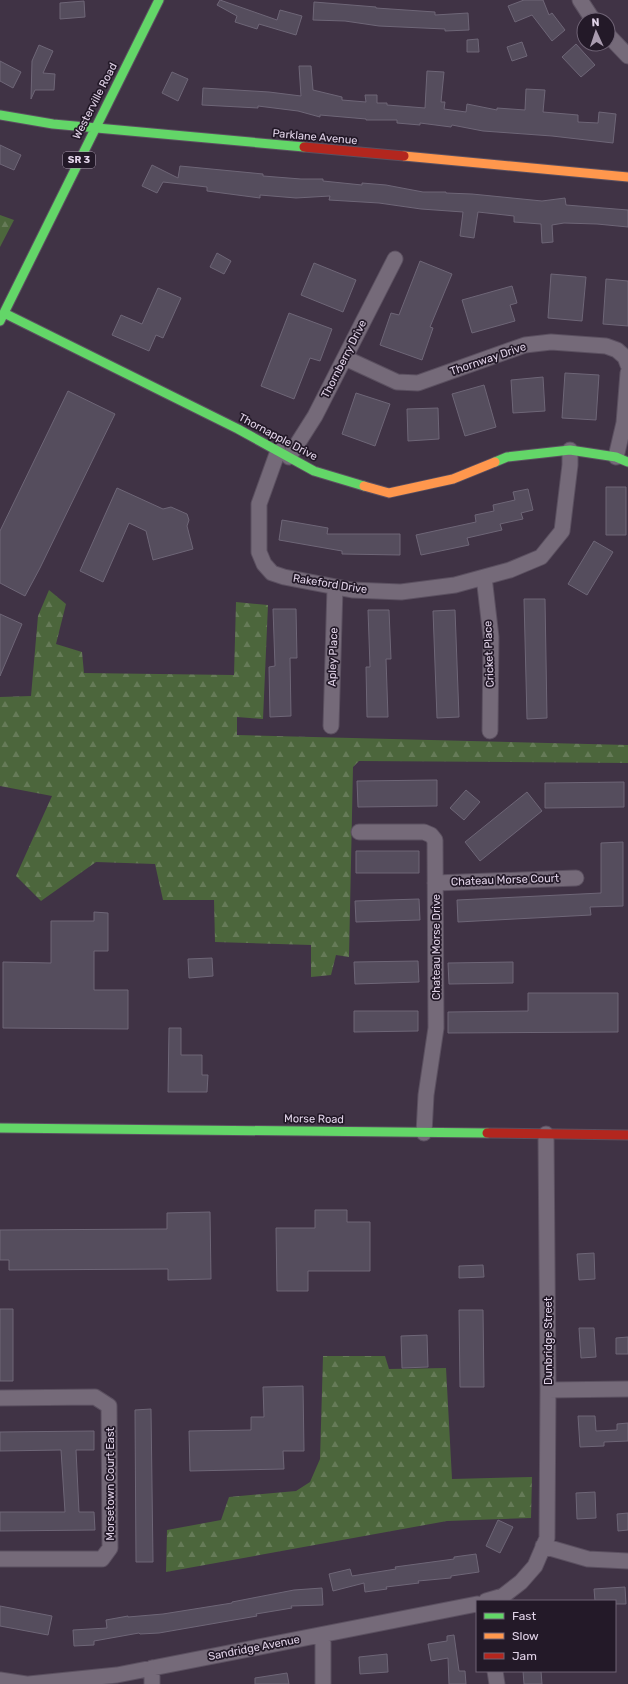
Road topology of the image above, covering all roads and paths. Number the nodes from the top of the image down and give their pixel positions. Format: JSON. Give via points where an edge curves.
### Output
{"nodes":[{"id":1,"x":159,"y":0,"type":"edge"},
{"id":2,"x":580,"y":0,"type":"edge"},
{"id":3,"x":588,"y":12,"type":"edge"},
{"id":4,"x":616,"y":43,"type":"edge"},
{"id":5,"x":628,"y":56,"type":"edge"},
{"id":6,"x":0,"y":115,"type":"edge"},
{"id":7,"x":95,"y":128,"type":"junction"},
{"id":8,"x":628,"y":177,"type":"edge"},
{"id":9,"x":395,"y":259,"type":"dead end"},
{"id":10,"x":2,"y":317,"type":"edge"},
{"id":11,"x":345,"y":358,"type":"junction"},
{"id":12,"x":628,"y":365,"type":"edge"},
{"id":13,"x":628,"y":373,"type":"edge"},
{"id":14,"x":570,"y":450,"type":"junction"},
{"id":15,"x":284,"y":454,"type":"junction"},
{"id":16,"x":622,"y":459,"type":"edge"},
{"id":17,"x":484,"y":577,"type":"junction"},
{"id":18,"x":335,"y":587,"type":"junction"},
{"id":19,"x":331,"y":726,"type":"dead end"},
{"id":20,"x":490,"y":731,"type":"dead end"},
{"id":21,"x":359,"y":832,"type":"dead end"},
{"id":22,"x":576,"y":878,"type":"dead end"},
{"id":23,"x":435,"y":883,"type":"junction"},
{"id":24,"x":0,"y":1128,"type":"edge"},
{"id":25,"x":424,"y":1133,"type":"junction"},
{"id":26,"x":546,"y":1134,"type":"junction"},
{"id":27,"x":628,"y":1134,"type":"edge"},
{"id":28,"x":628,"y":1389,"type":"edge"},
{"id":29,"x":548,"y":1390,"type":"junction"},
{"id":30,"x":0,"y":1398,"type":"edge"},
{"id":31,"x":543,"y":1546,"type":"junction"},
{"id":32,"x":0,"y":1559,"type":"edge"},
{"id":33,"x":628,"y":1561,"type":"edge"},
{"id":34,"x":489,"y":1600,"type":"edge"},
{"id":35,"x":476,"y":1604,"type":"edge"},
{"id":36,"x":323,"y":1634,"type":"junction"},
{"id":37,"x":152,"y":1668,"type":"junction"},
{"id":38,"x":495,"y":1672,"type":"edge"},
{"id":39,"x":29,"y":1684,"type":"edge"},
{"id":40,"x":152,"y":1684,"type":"edge"},
{"id":41,"x":323,"y":1684,"type":"edge"},
{"id":42,"x":497,"y":1684,"type":"edge"}],
"edges":[{"from":1,"to":7,"type":"street","name":"Westerville Road","number":"SR 3"},
{"from":2,"to":3,"type":"street"},
{"from":4,"to":5,"type":"street"},
{"from":6,"to":7,"type":"street","name":"Parklane Avenue"},
{"from":7,"to":8,"type":"street","name":"Parklane Avenue"},
{"from":7,"to":10,"type":"street","name":"Westerville Road","number":"SR 3"},
{"from":9,"to":11,"type":"street","name":"Thornberry Drive"},
{"from":10,"to":15,"type":"street","name":"Thornapple Drive","via":[[231,425]]},
{"from":11,"to":12,"type":"street","name":"Thornway Drive","via":[[397,382],[418,383],[525,345],[551,342],[606,346],[626,357]]},
{"from":11,"to":15,"type":"street","name":"Thornberry Drive","via":[[315,416]]},
{"from":13,"to":16,"type":"street"},
{"from":14,"to":15,"type":"street","name":"Thornapple Drive","via":[[507,456],[454,479],[389,493],[314,471]]},
{"from":14,"to":16,"type":"street","name":"Thornapple Drive"},
{"from":14,"to":17,"type":"street","name":"Rakeford Drive","via":[[562,531],[541,557],[510,570]]},
{"from":15,"to":18,"type":"street","name":"Rakeford Drive","via":[[259,504],[259,552],[264,564],[272,573]]},
{"from":17,"to":18,"type":"street","name":"Rakeford Drive","via":[[455,585],[401,592]]},
{"from":17,"to":20,"type":"street","name":"Cricket Place","via":[[491,637]]},
{"from":18,"to":19,"type":"street","name":"Apley Place"},
{"from":21,"to":23,"type":"street","name":"Chateau Morse Drive","via":[[424,832],[431,835],[435,840]]},
{"from":22,"to":23,"type":"street","name":"Chateau Morse Court"},
{"from":23,"to":25,"type":"street","name":"Chateau Morse Drive","via":[[436,1028],[426,1095]]},
{"from":24,"to":25,"type":"street","name":"Morse Road"},
{"from":25,"to":26,"type":"street","name":"Morse Road"},
{"from":26,"to":27,"type":"street","name":"Morse Road"},
{"from":26,"to":29,"type":"street","name":"Dunbridge Street"},
{"from":28,"to":29,"type":"street"},
{"from":29,"to":31,"type":"street","name":"Dunbridge Street","via":[[548,1529]]},
{"from":30,"to":32,"type":"street","name":"Morsetown Court East","via":[[95,1397],[109,1406],[110,1548],[102,1559]]},
{"from":31,"to":33,"type":"street","via":[[588,1559]]},
{"from":31,"to":34,"type":"street","via":[[535,1566],[521,1582],[502,1596]]},
{"from":35,"to":36,"type":"street","name":"Sandridge Avenue"},
{"from":36,"to":37,"type":"street","name":"Sandridge Avenue"},
{"from":36,"to":41,"type":"street"},
{"from":37,"to":39,"type":"street","name":"Sandridge Avenue","via":[[117,1675]]},
{"from":37,"to":40,"type":"street"},
{"from":38,"to":42,"type":"street"}]}
